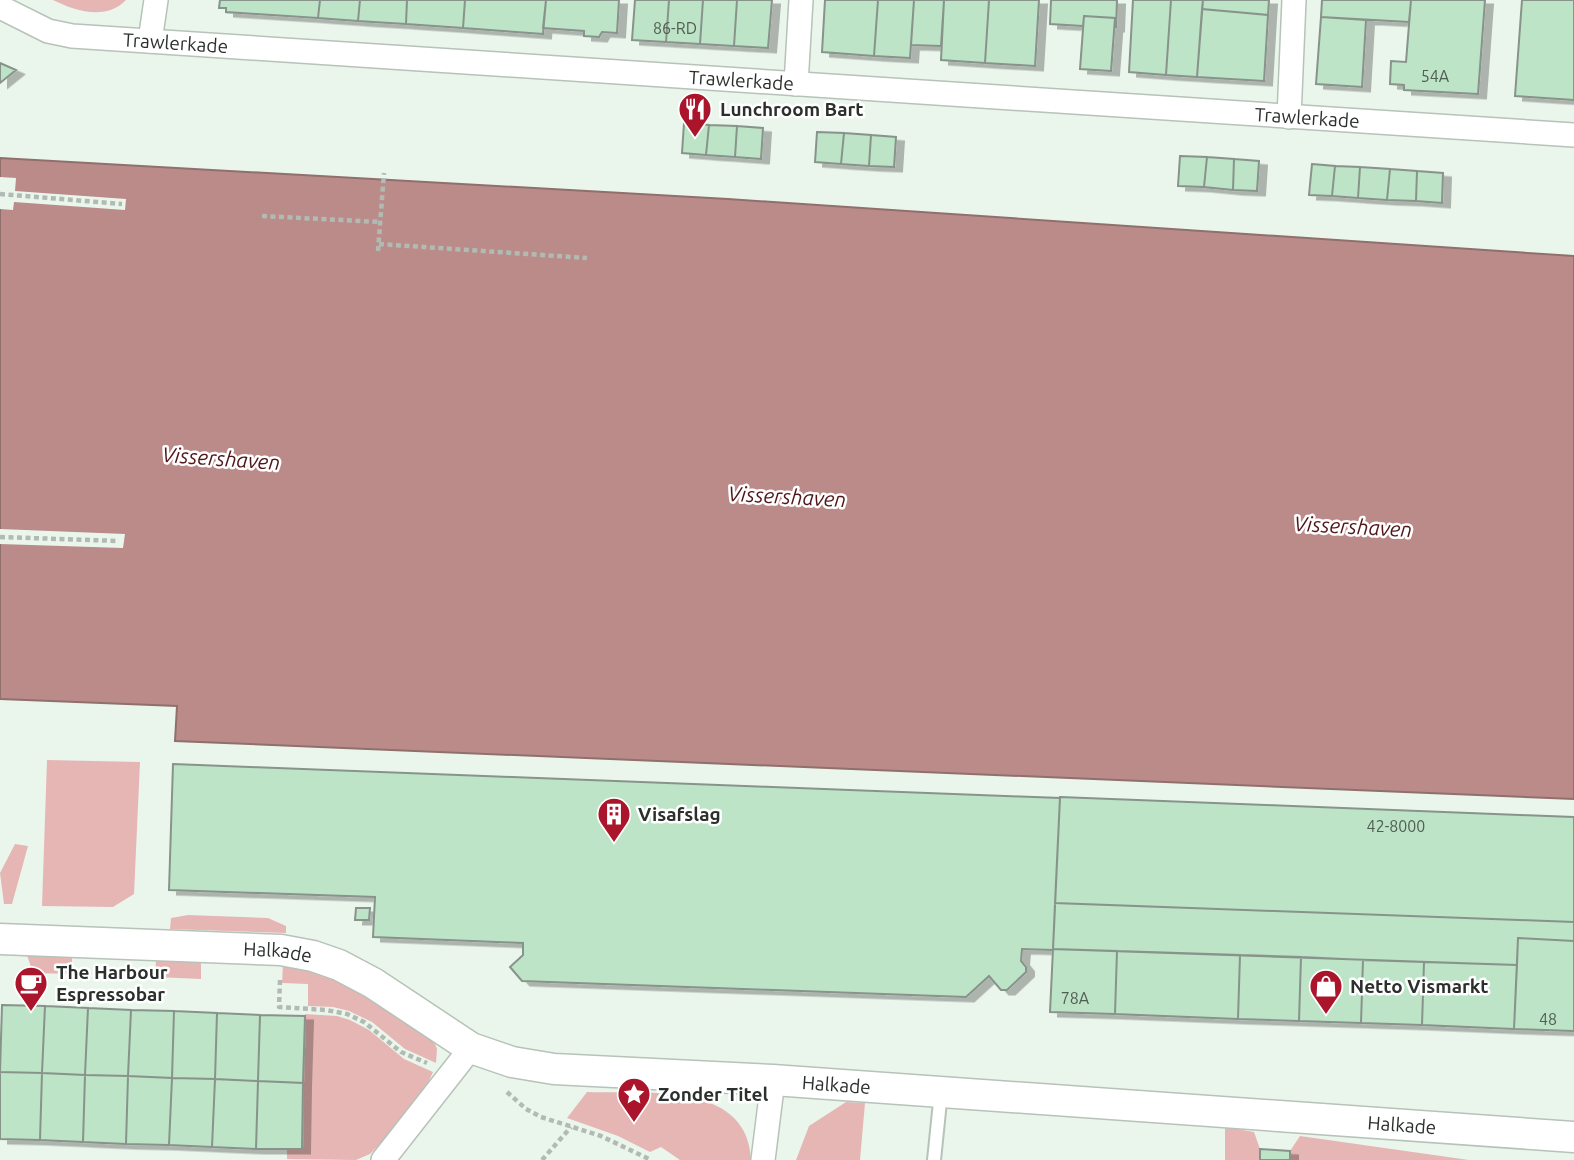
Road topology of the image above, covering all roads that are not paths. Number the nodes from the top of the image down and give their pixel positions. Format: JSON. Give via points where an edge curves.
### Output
{"nodes":[{"id":1,"x":156,"y":0,"type":"edge"},
{"id":2,"x":800,"y":0,"type":"edge"},
{"id":3,"x":1294,"y":0,"type":"edge"},
{"id":4,"x":0,"y":8,"type":"edge"},
{"id":5,"x":150,"y":41,"type":"junction"},
{"id":6,"x":796,"y":83,"type":"junction"},
{"id":7,"x":1289,"y":117,"type":"junction"},
{"id":8,"x":1574,"y":135,"type":"edge"},
{"id":9,"x":0,"y":939,"type":"edge"},
{"id":10,"x":471,"y":1048,"type":"junction"},
{"id":11,"x":773,"y":1080,"type":"junction"},
{"id":12,"x":941,"y":1092,"type":"junction"},
{"id":13,"x":1574,"y":1137,"type":"edge"},
{"id":14,"x":383,"y":1160,"type":"edge"},
{"id":15,"x":763,"y":1160,"type":"edge"},
{"id":16,"x":934,"y":1160,"type":"edge"}],
"edges":[{"from":1,"to":5,"type":"street"},
{"from":2,"to":6,"type":"street"},
{"from":3,"to":7,"type":"street"},
{"from":4,"to":5,"type":"street","name":"Trawlerkade","via":[[60,35]]},
{"from":5,"to":6,"type":"street","name":"Trawlerkade"},
{"from":6,"to":7,"type":"street","name":"Trawlerkade"},
{"from":7,"to":8,"type":"street","name":"Trawlerkade"},
{"from":9,"to":10,"type":"street","name":"Halkade","via":[[281,950],[313,957],[373,983]]},
{"from":10,"to":11,"type":"street","name":"Halkade","via":[[512,1062],[554,1069]]},
{"from":10,"to":14,"type":"street"},
{"from":11,"to":12,"type":"street","name":"Halkade"},
{"from":11,"to":15,"type":"street"},
{"from":12,"to":13,"type":"street","name":"Halkade"},
{"from":12,"to":16,"type":"lane"}]}
